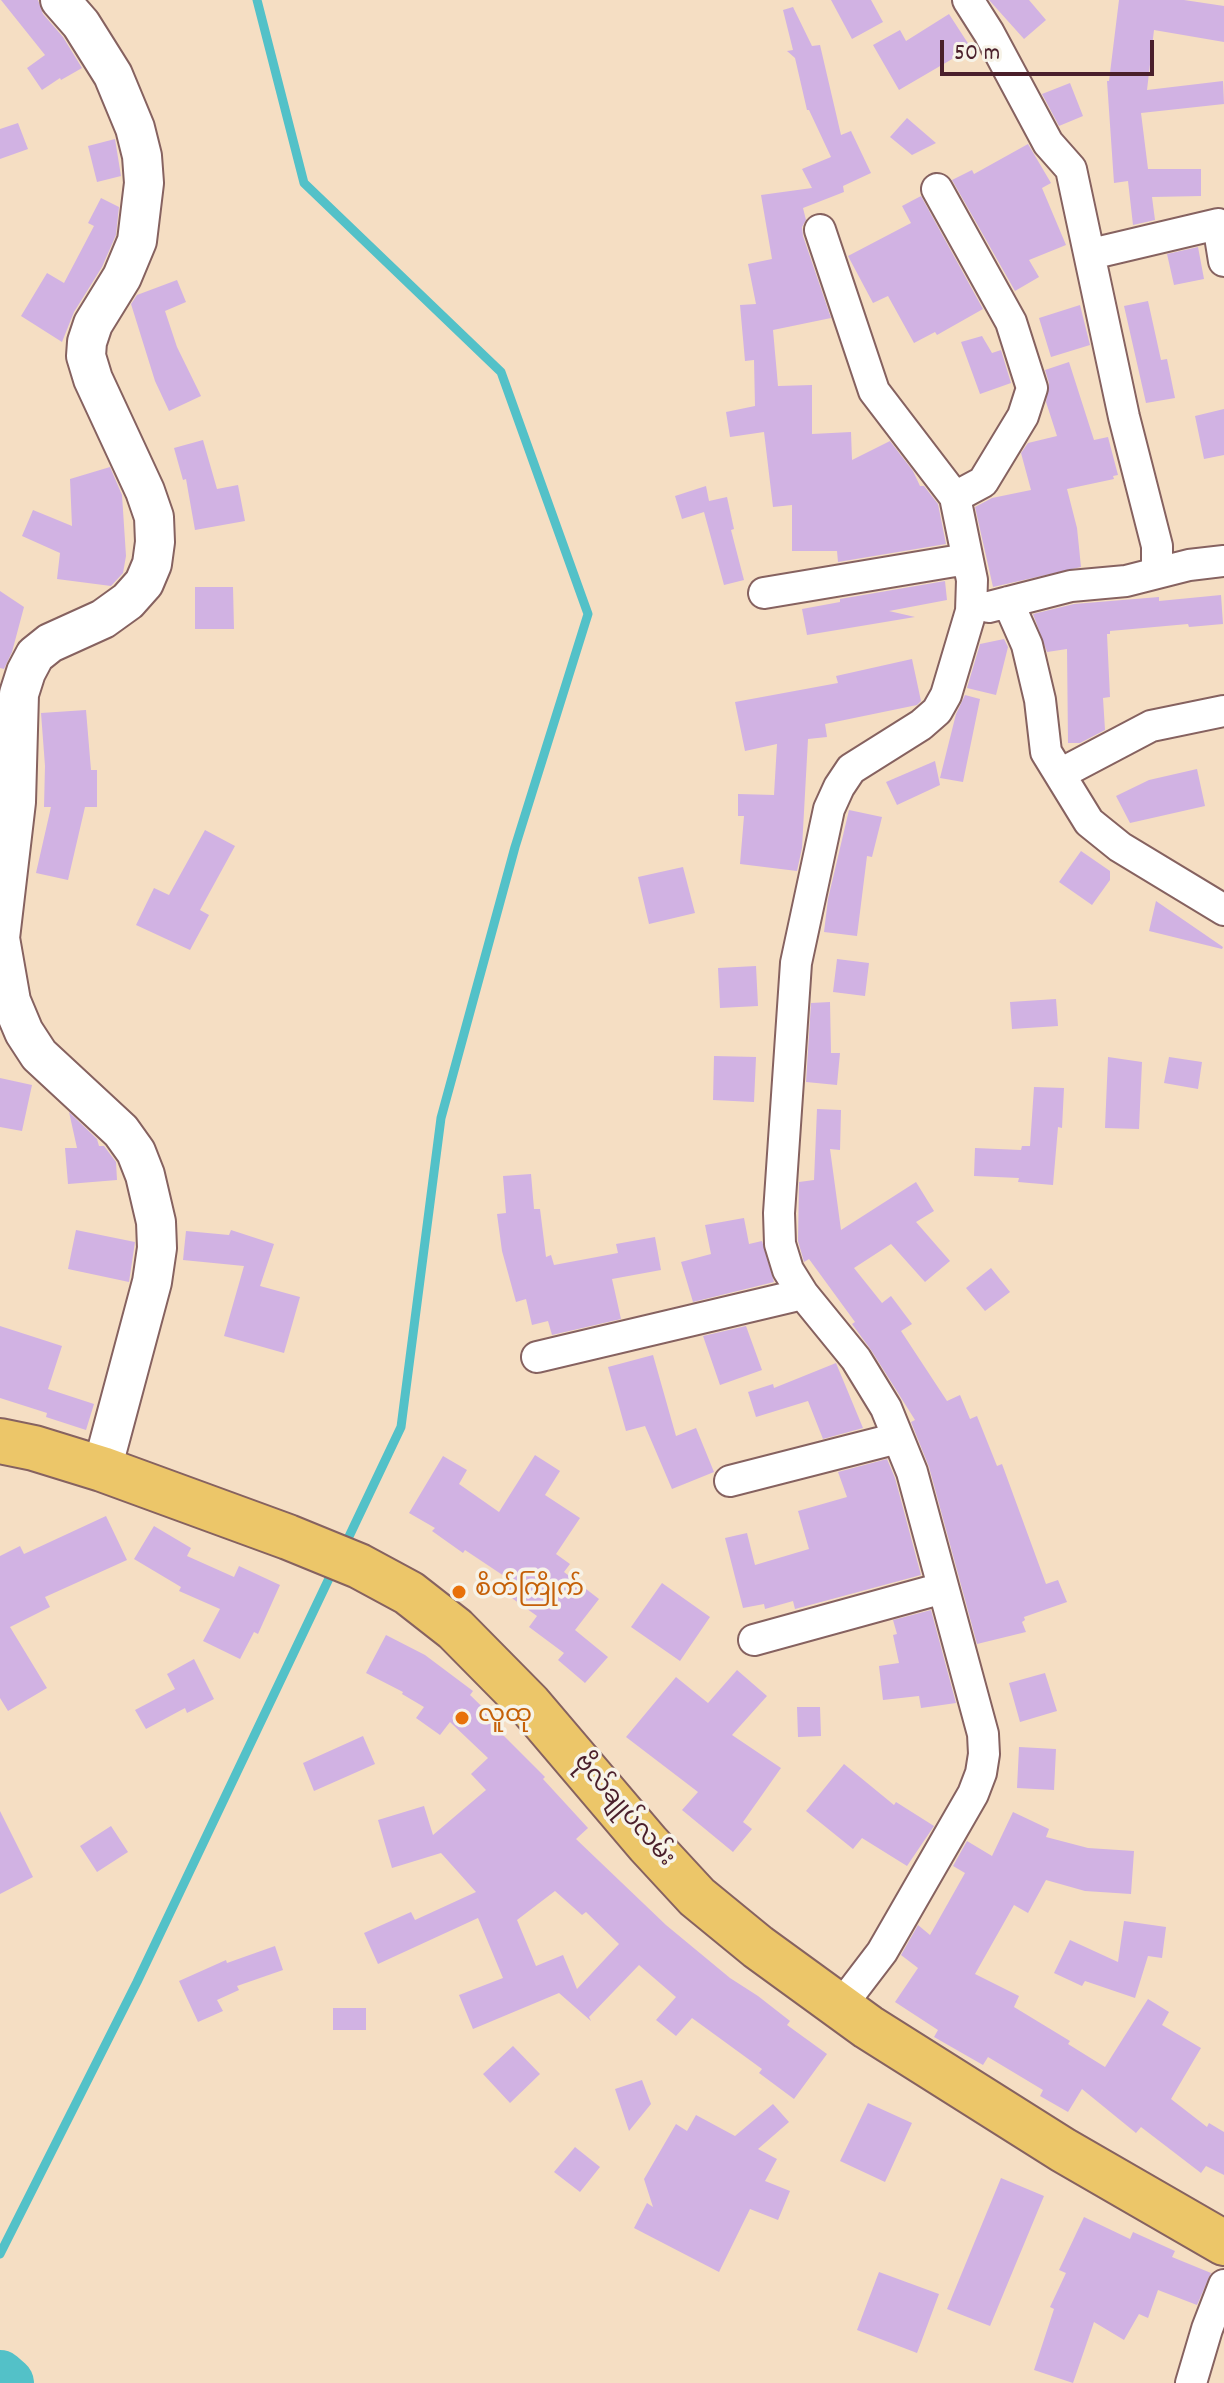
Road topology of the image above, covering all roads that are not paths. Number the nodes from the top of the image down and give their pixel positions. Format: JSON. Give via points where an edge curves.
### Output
{"nodes":[{"id":1,"x":60,"y":0,"type":"edge"},
{"id":2,"x":968,"y":0,"type":"edge"},
{"id":3,"x":937,"y":189,"type":"dead end"},
{"id":4,"x":820,"y":230,"type":"dead end"},
{"id":5,"x":1091,"y":254,"type":"junction"},
{"id":6,"x":1224,"y":261,"type":"edge"},
{"id":7,"x":955,"y":497,"type":"junction"},
{"id":8,"x":967,"y":559,"type":"junction"},
{"id":9,"x":1224,"y":561,"type":"edge"},
{"id":10,"x":1157,"y":573,"type":"junction"},
{"id":11,"x":764,"y":593,"type":"dead end"},
{"id":12,"x":1008,"y":602,"type":"junction"},
{"id":13,"x":971,"y":611,"type":"junction"},
{"id":14,"x":1224,"y":711,"type":"edge"},
{"id":15,"x":1060,"y":774,"type":"junction"},
{"id":16,"x":1224,"y":910,"type":"edge"},
{"id":17,"x":803,"y":1294,"type":"junction"},
{"id":18,"x":537,"y":1357,"type":"dead end"},
{"id":19,"x":898,"y":1438,"type":"junction"},
{"id":20,"x":0,"y":1441,"type":"edge"},
{"id":21,"x":102,"y":1469,"type":"junction"},
{"id":22,"x":730,"y":1481,"type":"dead end"},
{"id":23,"x":943,"y":1588,"type":"junction"},
{"id":24,"x":754,"y":1640,"type":"dead end"},
{"id":25,"x":840,"y":2007,"type":"junction"},
{"id":26,"x":1224,"y":2243,"type":"edge"},
{"id":27,"x":1224,"y":2285,"type":"edge"},
{"id":28,"x":1191,"y":2383,"type":"edge"}],
"edges":[{"from":1,"to":21,"type":"street","via":[[113,75],[142,156],[137,241],[93,324],[86,356],[145,491],[155,542],[144,583],[128,601],[50,643],[26,672],[19,694],[16,802],[0,938],[11,1001],[24,1032],[39,1055],[121,1131],[136,1152],[156,1222],[152,1282]]},
{"from":2,"to":5,"type":"street","via":[[1048,143],[1071,169]]},
{"from":3,"to":7,"type":"street","via":[[1011,322],[1032,388],[1023,416],[983,482]]},
{"from":4,"to":7,"type":"street","via":[[874,391]]},
{"from":5,"to":6,"type":"street","via":[[1218,224]]},
{"from":5,"to":10,"type":"street","via":[[1157,546]]},
{"from":7,"to":8,"type":"street"},
{"from":8,"to":11,"type":"street"},
{"from":8,"to":13,"type":"street"},
{"from":9,"to":10,"type":"street"},
{"from":10,"to":12,"type":"street"},
{"from":12,"to":13,"type":"street"},
{"from":12,"to":15,"type":"street","via":[[1027,645],[1046,752]]},
{"from":13,"to":17,"type":"street","via":[[937,711],[851,769],[829,809],[796,963],[779,1213],[780,1244]]},
{"from":14,"to":15,"type":"street","via":[[1151,726]]},
{"from":15,"to":16,"type":"street","via":[[1089,822],[1120,847]]},
{"from":17,"to":18,"type":"street"},
{"from":17,"to":19,"type":"street","via":[[856,1359]]},
{"from":19,"to":22,"type":"street"},
{"from":19,"to":23,"type":"street"},
{"from":20,"to":21,"type":"main road","name":"ဗိုလ်‌ချုပ်‌လမ်း"},
{"from":21,"to":25,"type":"main road","name":"ဗိုလ်‌ချုပ်‌လမ်း","via":[[359,1566],[409,1593],[455,1629],[529,1704],[697,1897]]},
{"from":23,"to":24,"type":"street"},
{"from":23,"to":25,"type":"street","via":[[983,1734],[981,1773],[882,1952]]},
{"from":25,"to":26,"type":"main road","name":"ဗိုလ်‌ချုပ်‌လမ်း","via":[[1063,2150]]},
{"from":27,"to":28,"type":"street"}]}
